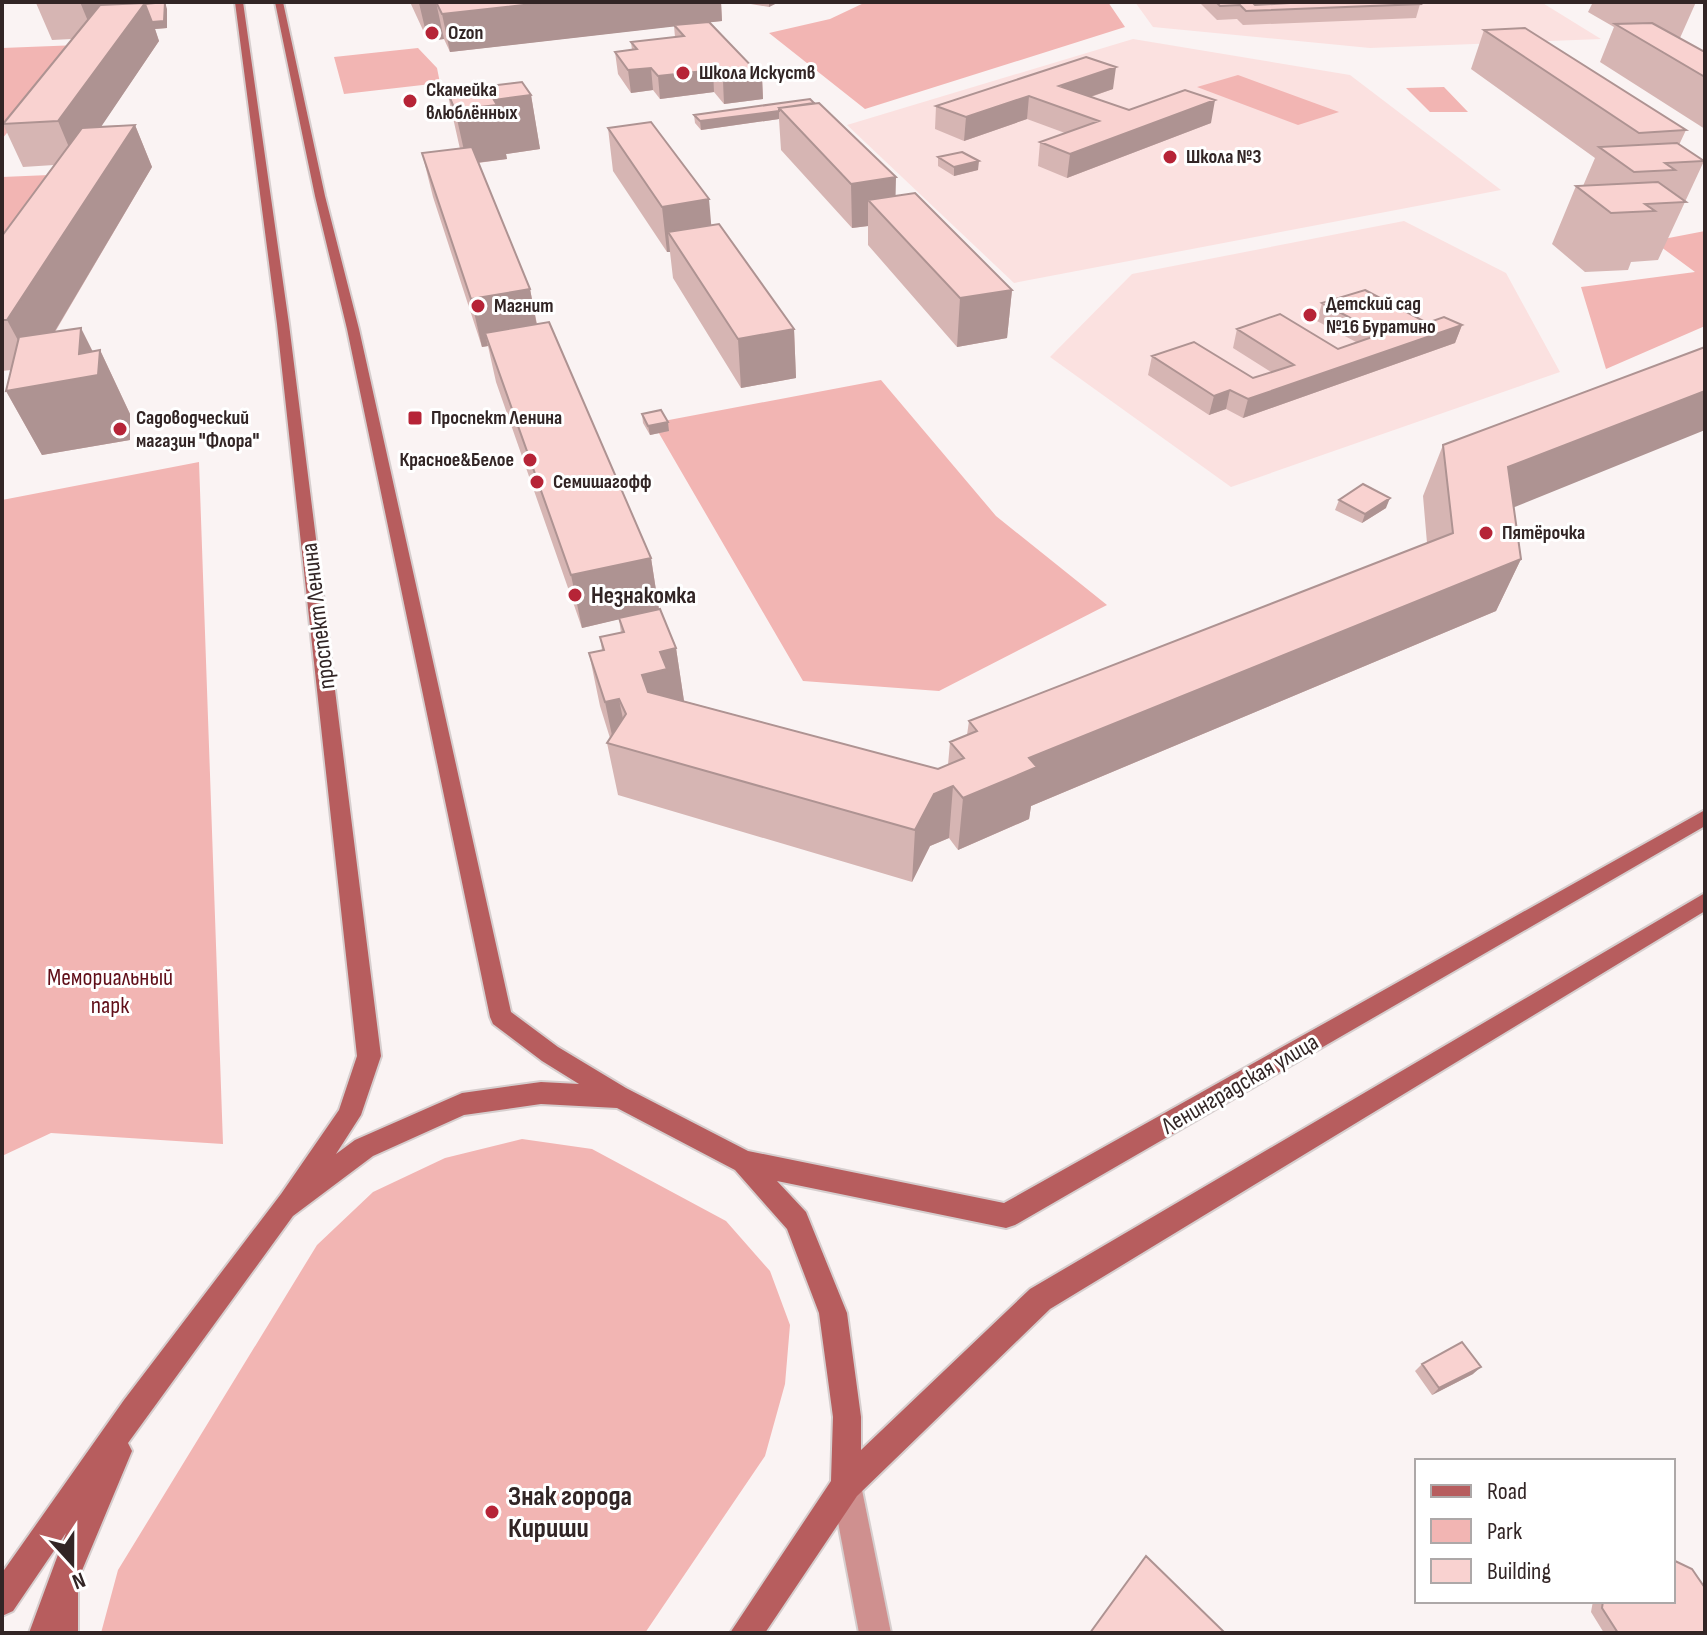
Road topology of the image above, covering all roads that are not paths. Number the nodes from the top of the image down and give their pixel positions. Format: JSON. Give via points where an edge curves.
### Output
{"nodes":[{"id":1,"x":239,"y":2,"type":"edge"},
{"id":2,"x":279,"y":2,"type":"edge"},
{"id":3,"x":1705,"y":817,"type":"edge"},
{"id":4,"x":1705,"y":901,"type":"edge"},
{"id":5,"x":620,"y":1097,"type":"junction"},
{"id":6,"x":744,"y":1162,"type":"junction"},
{"id":7,"x":284,"y":1207,"type":"junction"},
{"id":8,"x":134,"y":1410,"type":"junction"},
{"id":9,"x":846,"y":1485,"type":"junction"},
{"id":10,"x":62,"y":1580,"type":"junction"},
{"id":11,"x":2,"y":1600,"type":"edge"},
{"id":12,"x":45,"y":1633,"type":"edge"},
{"id":13,"x":62,"y":1633,"type":"edge"},
{"id":14,"x":746,"y":1633,"type":"edge"},
{"id":15,"x":875,"y":1633,"type":"edge"}],
"edges":[{"from":1,"to":7,"type":"main road","name":"проспект Ленина","via":[[283,324],[369,1056],[349,1115]]},
{"from":2,"to":5,"type":"main road","via":[[501,1017]]},
{"from":3,"to":6,"type":"main road","name":"Ленинградская улица","via":[[1006,1216]]},
{"from":4,"to":9,"type":"main road","via":[[1040,1299]]},
{"from":5,"to":6,"type":"main road"},
{"from":5,"to":7,"type":"main road","via":[[541,1093],[462,1104],[364,1148]]},
{"from":6,"to":9,"type":"main road","via":[[797,1221],[833,1313],[847,1417]]},
{"from":7,"to":8,"type":"main road","name":"проспект Ленина"},
{"from":8,"to":10,"type":"main road"},
{"from":8,"to":11,"type":"main road"},
{"from":9,"to":14,"type":"main road"},
{"from":9,"to":15,"type":"street"},
{"from":10,"to":12,"type":"main road"},
{"from":10,"to":13,"type":"main road"}]}
